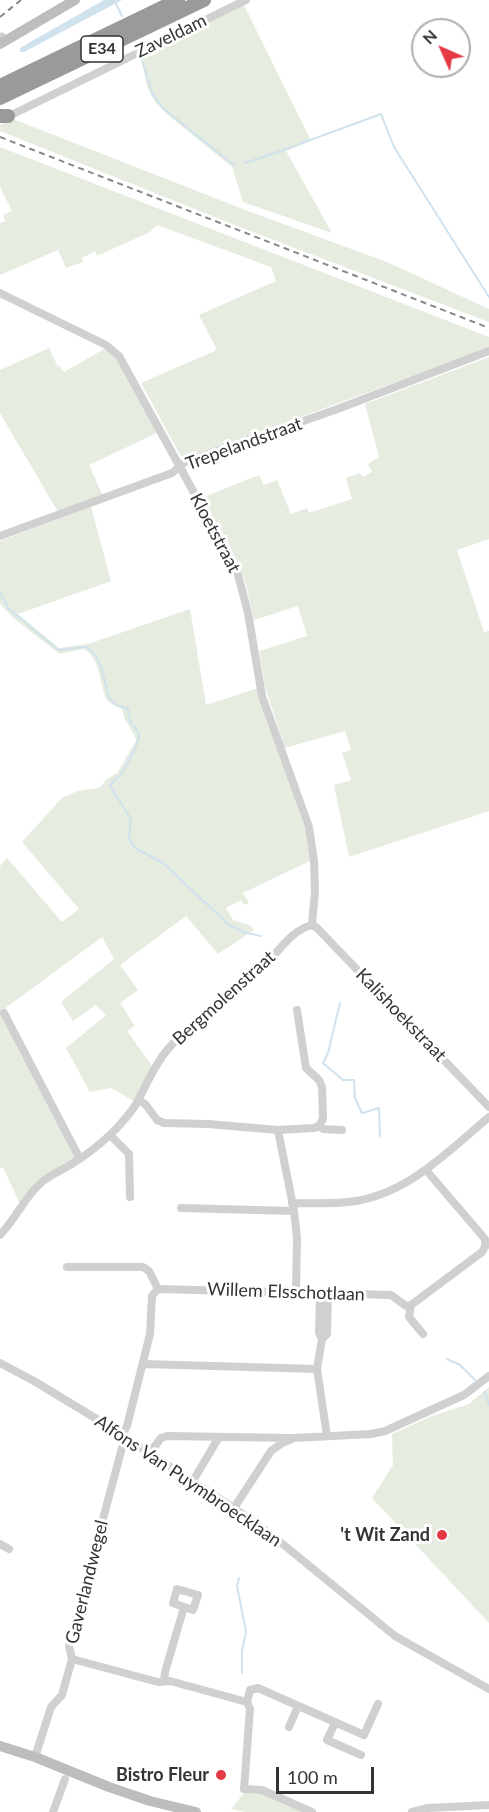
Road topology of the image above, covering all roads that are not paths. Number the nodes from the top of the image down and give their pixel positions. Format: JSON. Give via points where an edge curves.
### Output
{"nodes":[{"id":1,"x":63,"y":0,"type":"edge"},
{"id":2,"x":75,"y":0,"type":"edge"},
{"id":3,"x":178,"y":0,"type":"edge"},
{"id":4,"x":204,"y":0,"type":"edge"},
{"id":5,"x":246,"y":0,"type":"edge"},
{"id":6,"x":0,"y":39,"type":"edge"},
{"id":7,"x":0,"y":86,"type":"edge"},
{"id":8,"x":0,"y":98,"type":"edge"},
{"id":9,"x":3,"y":118,"type":"edge"},
{"id":10,"x":0,"y":293,"type":"edge"},
{"id":11,"x":489,"y":351,"type":"edge"},
{"id":12,"x":180,"y":466,"type":"junction"},
{"id":13,"x":0,"y":536,"type":"edge"},
{"id":14,"x":312,"y":925,"type":"junction"},
{"id":15,"x":297,"y":1010,"type":"dead end"},
{"id":16,"x":4,"y":1013,"type":"dead end"},
{"id":17,"x":139,"y":1100,"type":"junction"},
{"id":18,"x":489,"y":1107,"type":"edge"},
{"id":19,"x":489,"y":1117,"type":"edge"},
{"id":20,"x":320,"y":1126,"type":"junction"},
{"id":21,"x":278,"y":1130,"type":"junction"},
{"id":22,"x":342,"y":1130,"type":"dead end"},
{"id":23,"x":110,"y":1135,"type":"junction"},
{"id":24,"x":80,"y":1159,"type":"junction"},
{"id":25,"x":426,"y":1170,"type":"junction"},
{"id":26,"x":130,"y":1197,"type":"dead end"},
{"id":27,"x":293,"y":1207,"type":"junction"},
{"id":28,"x":181,"y":1208,"type":"dead end"},
{"id":29,"x":0,"y":1235,"type":"edge"},
{"id":30,"x":67,"y":1267,"type":"dead end"},
{"id":31,"x":158,"y":1289,"type":"junction"},
{"id":32,"x":296,"y":1292,"type":"junction"},
{"id":33,"x":323,"y":1293,"type":"junction"},
{"id":34,"x":411,"y":1305,"type":"junction"},
{"id":35,"x":423,"y":1334,"type":"dead end"},
{"id":36,"x":0,"y":1363,"type":"edge"},
{"id":37,"x":143,"y":1364,"type":"junction"},
{"id":38,"x":317,"y":1369,"type":"junction"},
{"id":39,"x":489,"y":1376,"type":"edge"},
{"id":40,"x":261,"y":1436,"type":"junction"},
{"id":41,"x":327,"y":1436,"type":"junction"},
{"id":42,"x":123,"y":1437,"type":"junction"},
{"id":43,"x":219,"y":1437,"type":"junction"},
{"id":44,"x":294,"y":1438,"type":"junction"},
{"id":45,"x":271,"y":1451,"type":"junction"},
{"id":46,"x":149,"y":1454,"type":"junction"},
{"id":47,"x":193,"y":1481,"type":"junction"},
{"id":48,"x":234,"y":1509,"type":"junction"},
{"id":49,"x":0,"y":1544,"type":"edge"},
{"id":50,"x":9,"y":1549,"type":"dead end"},
{"id":51,"x":184,"y":1606,"type":"dead end"},
{"id":52,"x":72,"y":1659,"type":"junction"},
{"id":53,"x":164,"y":1681,"type":"junction"},
{"id":54,"x":489,"y":1689,"type":"edge"},
{"id":55,"x":247,"y":1702,"type":"junction"},
{"id":56,"x":378,"y":1704,"type":"dead end"},
{"id":57,"x":298,"y":1706,"type":"junction"},
{"id":58,"x":335,"y":1722,"type":"junction"},
{"id":59,"x":290,"y":1727,"type":"dead end"},
{"id":60,"x":0,"y":1746,"type":"edge"},
{"id":61,"x":361,"y":1755,"type":"dead end"},
{"id":62,"x":35,"y":1757,"type":"junction"},
{"id":63,"x":66,"y":1779,"type":"dead end"},
{"id":64,"x":489,"y":1805,"type":"edge"},
{"id":65,"x":53,"y":1812,"type":"edge"},
{"id":66,"x":196,"y":1812,"type":"edge"},
{"id":67,"x":312,"y":1812,"type":"edge"},
{"id":68,"x":412,"y":1812,"type":"edge"}],
"edges":[{"from":1,"to":6,"type":"main road"},
{"from":2,"to":6,"type":"main road"},
{"from":3,"to":7,"type":"highway","number":"E34"},
{"from":4,"to":8,"type":"highway","number":"E34"},
{"from":5,"to":9,"type":"street","name":"Zaveldam"},
{"from":10,"to":12,"type":"street","name":"Kloetstraat","via":[[113,350],[124,363]]},
{"from":11,"to":12,"type":"street","name":"Trepelandstraat"},
{"from":12,"to":13,"type":"street","name":"Trepelandstraat","via":[[172,473]]},
{"from":12,"to":14,"type":"street","name":"Kloetstraat","via":[[243,589],[262,696],[313,846]]},
{"from":14,"to":17,"type":"street","name":"Bergmolenstraat","via":[[295,933],[168,1049],[153,1068]]},
{"from":14,"to":18,"type":"street","name":"Kalishoekstraat"},
{"from":15,"to":20,"type":"street","via":[[306,1068],[322,1087]]},
{"from":16,"to":24,"type":"street"},
{"from":17,"to":21,"type":"street","via":[[164,1123]]},
{"from":17,"to":23,"type":"street","name":"Bergmolenstraat"},
{"from":19,"to":25,"type":"street"},
{"from":20,"to":21,"type":"street"},
{"from":20,"to":22,"type":"street"},
{"from":21,"to":27,"type":"street"},
{"from":23,"to":24,"type":"street","name":"Bergmolenstraat"},
{"from":23,"to":26,"type":"street","via":[[129,1154]]},
{"from":24,"to":29,"type":"street","name":"Bergmolenstraat","via":[[43,1181]]},
{"from":25,"to":27,"type":"street","via":[[413,1180],[367,1199]]},
{"from":25,"to":34,"type":"street","via":[[485,1239],[485,1245],[482,1252]]},
{"from":27,"to":28,"type":"street"},
{"from":27,"to":32,"type":"street"},
{"from":30,"to":31,"type":"street","via":[[143,1267]]},
{"from":31,"to":32,"type":"street","name":"Willem Elsschotlaan"},
{"from":31,"to":37,"type":"street","name":"Gaverlandwegel","via":[[152,1296],[150,1334]]},
{"from":32,"to":33,"type":"street","name":"Willem Elsschotlaan"},
{"from":33,"to":34,"type":"street","name":"Willem Elsschotlaan","via":[[391,1295],[406,1306]]},
{"from":33,"to":38,"type":"street"},
{"from":34,"to":35,"type":"street","via":[[410,1317]]},
{"from":36,"to":42,"type":"street","name":"Alfons Van Puymbroecklaan"},
{"from":37,"to":38,"type":"street"},
{"from":37,"to":42,"type":"street","name":"Gaverlandwegel"},
{"from":38,"to":41,"type":"street"},
{"from":39,"to":41,"type":"street","via":[[470,1392],[385,1431]]},
{"from":40,"to":43,"type":"street"},
{"from":40,"to":44,"type":"street"},
{"from":40,"to":45,"type":"street","via":[[271,1444]]},
{"from":41,"to":44,"type":"street"},
{"from":42,"to":46,"type":"street","name":"Alfons Van Puymbroecklaan"},
{"from":42,"to":52,"type":"street","name":"Gaverlandwegel","via":[[69,1646]]},
{"from":43,"to":46,"type":"street","via":[[167,1436]]},
{"from":43,"to":47,"type":"street"},
{"from":44,"to":45,"type":"street"},
{"from":45,"to":48,"type":"street"},
{"from":46,"to":47,"type":"street","name":"Alfons Van Puymbroecklaan"},
{"from":47,"to":48,"type":"street","name":"Alfons Van Puymbroecklaan"},
{"from":48,"to":54,"type":"street","name":"Alfons Van Puymbroecklaan","via":[[395,1636]]},
{"from":49,"to":50,"type":"street"},
{"from":51,"to":53,"type":"street"},
{"from":52,"to":53,"type":"street"},
{"from":52,"to":62,"type":"street","name":"Gaverlandwegel","via":[[62,1695],[51,1707]]},
{"from":53,"to":55,"type":"street"},
{"from":55,"to":57,"type":"street","via":[[250,1690],[258,1688]]},
{"from":55,"to":67,"type":"street","via":[[250,1708],[244,1789],[262,1790]]},
{"from":56,"to":58,"type":"street","via":[[364,1735]]},
{"from":57,"to":58,"type":"street"},
{"from":57,"to":59,"type":"street"},
{"from":58,"to":61,"type":"street","via":[[327,1740]]},
{"from":60,"to":62,"type":"main road"},
{"from":62,"to":66,"type":"main road","via":[[140,1797]]},
{"from":63,"to":65,"type":"street"},
{"from":64,"to":68,"type":"street"}]}
